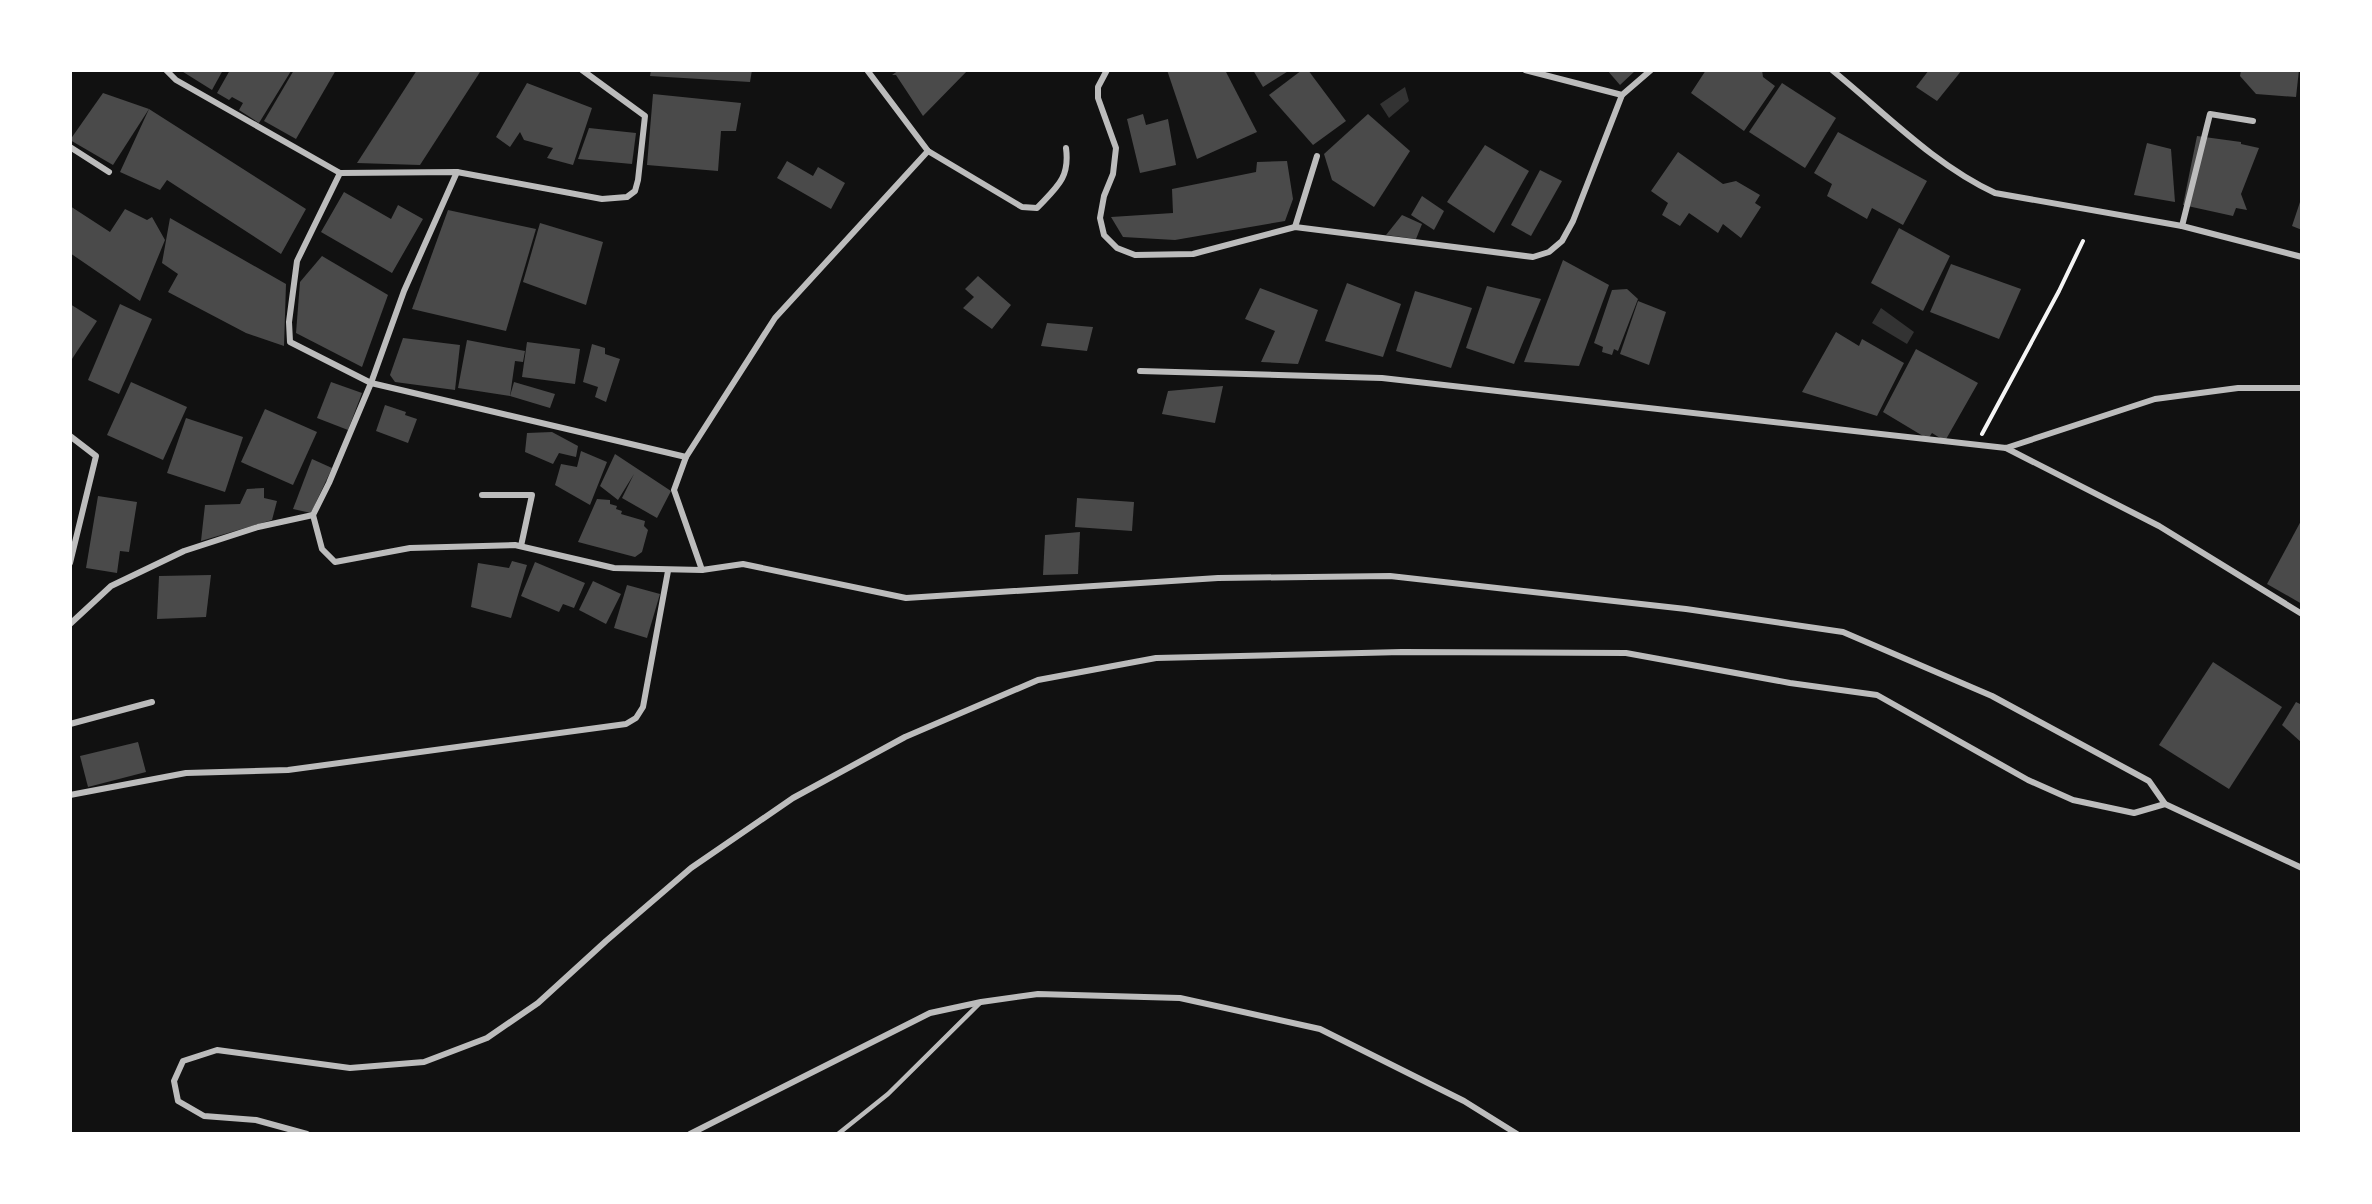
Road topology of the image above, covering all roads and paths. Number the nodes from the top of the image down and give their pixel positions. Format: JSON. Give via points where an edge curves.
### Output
{"nodes":[{"id":1,"x":166,"y":70,"type":"edge"},
{"id":2,"x":582,"y":70,"type":"edge"},
{"id":3,"x":867,"y":70,"type":"edge"},
{"id":4,"x":1107,"y":70,"type":"edge"},
{"id":5,"x":1525,"y":70,"type":"edge"},
{"id":6,"x":1651,"y":70,"type":"edge"},
{"id":7,"x":1832,"y":70,"type":"edge"},
{"id":8,"x":1622,"y":95,"type":"junction"},
{"id":9,"x":2253,"y":121,"type":"dead end"},
{"id":10,"x":70,"y":147,"type":"edge"},
{"id":11,"x":1066,"y":148,"type":"dead end"},
{"id":12,"x":928,"y":151,"type":"junction"},
{"id":13,"x":1317,"y":156,"type":"dead end"},
{"id":14,"x":109,"y":172,"type":"dead end"},
{"id":15,"x":457,"y":172,"type":"junction"},
{"id":16,"x":340,"y":173,"type":"junction"},
{"id":17,"x":2182,"y":226,"type":"junction"},
{"id":18,"x":1295,"y":227,"type":"junction"},
{"id":19,"x":2083,"y":241,"type":"dead end"},
{"id":20,"x":2301,"y":257,"type":"edge"},
{"id":21,"x":1140,"y":371,"type":"dead end"},
{"id":22,"x":371,"y":383,"type":"junction"},
{"id":23,"x":2301,"y":388,"type":"edge"},
{"id":24,"x":70,"y":436,"type":"edge"},
{"id":25,"x":1976,"y":445,"type":"junction"},
{"id":26,"x":2006,"y":448,"type":"junction"},
{"id":27,"x":686,"y":457,"type":"junction"},
{"id":28,"x":482,"y":495,"type":"dead end"},
{"id":29,"x":313,"y":514,"type":"junction"},
{"id":30,"x":521,"y":546,"type":"junction"},
{"id":31,"x":70,"y":563,"type":"edge"},
{"id":32,"x":702,"y":570,"type":"junction"},
{"id":33,"x":668,"y":571,"type":"junction"},
{"id":34,"x":2301,"y":614,"type":"edge"},
{"id":35,"x":70,"y":624,"type":"edge"},
{"id":36,"x":152,"y":702,"type":"dead end"},
{"id":37,"x":70,"y":724,"type":"edge"},
{"id":38,"x":70,"y":795,"type":"edge"},
{"id":39,"x":2165,"y":804,"type":"junction"},
{"id":40,"x":2301,"y":868,"type":"edge"},
{"id":41,"x":981,"y":1002,"type":"junction"},
{"id":42,"x":307,"y":1134,"type":"edge"},
{"id":43,"x":690,"y":1134,"type":"edge"},
{"id":44,"x":838,"y":1134,"type":"edge"},
{"id":45,"x":1517,"y":1134,"type":"edge"}],
"edges":[{"from":1,"to":16,"type":"street","via":[[176,80]]},
{"from":2,"to":15,"type":"street","via":[[645,116],[635,191],[627,197],[602,199]]},
{"from":3,"to":12,"type":"street"},
{"from":4,"to":18,"type":"street","via":[[1098,87],[1098,98],[1116,148],[1100,218],[1104,235],[1117,248],[1135,255],[1193,254]]},
{"from":5,"to":8,"type":"street"},
{"from":6,"to":8,"type":"street"},
{"from":7,"to":17,"type":"street","via":[[1938,160],[1995,193]]},
{"from":8,"to":18,"type":"street","via":[[1573,221],[1562,241],[1549,252],[1533,257]]},
{"from":9,"to":17,"type":"street","via":[[2210,114]]},
{"from":10,"to":14,"type":"street"},
{"from":11,"to":12,"type":"street","via":[[1068,165],[1058,186],[1037,208],[1022,207]]},
{"from":12,"to":27,"type":"street","via":[[775,318]]},
{"from":13,"to":18,"type":"street"},
{"from":15,"to":16,"type":"street"},
{"from":15,"to":22,"type":"street","via":[[404,291]]},
{"from":16,"to":22,"type":"street","via":[[297,261],[290,342]]},
{"from":17,"to":20,"type":"street"},
{"from":19,"to":25,"type":"path"},
{"from":21,"to":25,"type":"street","via":[[1382,378]]},
{"from":22,"to":27,"type":"street"},
{"from":22,"to":29,"type":"street"},
{"from":23,"to":26,"type":"street","via":[[2238,388],[2156,399]]},
{"from":24,"to":31,"type":"street","via":[[96,456]]},
{"from":25,"to":26,"type":"street"},
{"from":26,"to":34,"type":"street","via":[[2159,526]]},
{"from":27,"to":32,"type":"street","via":[[674,490]]},
{"from":28,"to":30,"type":"street","via":[[532,495]]},
{"from":29,"to":30,"type":"street","via":[[322,549],[335,562],[410,548]]},
{"from":29,"to":35,"type":"street","via":[[184,551],[111,586]]},
{"from":30,"to":33,"type":"street","via":[[614,568]]},
{"from":32,"to":33,"type":"street"},
{"from":32,"to":39,"type":"street","via":[[743,564],[906,598],[1218,578],[1390,576],[1686,609],[1843,632],[1992,696],[2149,781]]},
{"from":33,"to":38,"type":"street","via":[[643,707],[626,724],[288,770],[186,773]]},
{"from":36,"to":37,"type":"street"},
{"from":39,"to":40,"type":"street"},
{"from":39,"to":42,"type":"street","via":[[2134,813],[2073,800],[2028,780],[1877,695],[1626,653],[1402,652],[1156,658],[1038,680],[905,737],[794,798],[691,868],[538,1003],[487,1038],[424,1062],[350,1068],[217,1050],[183,1060],[174,1081],[178,1101],[204,1116],[256,1120]]},
{"from":41,"to":43,"type":"street","via":[[930,1013]]},
{"from":41,"to":44,"type":"lane","via":[[888,1094]]},
{"from":41,"to":45,"type":"street","via":[[1038,994],[1180,998],[1320,1029],[1464,1101]]}]}
